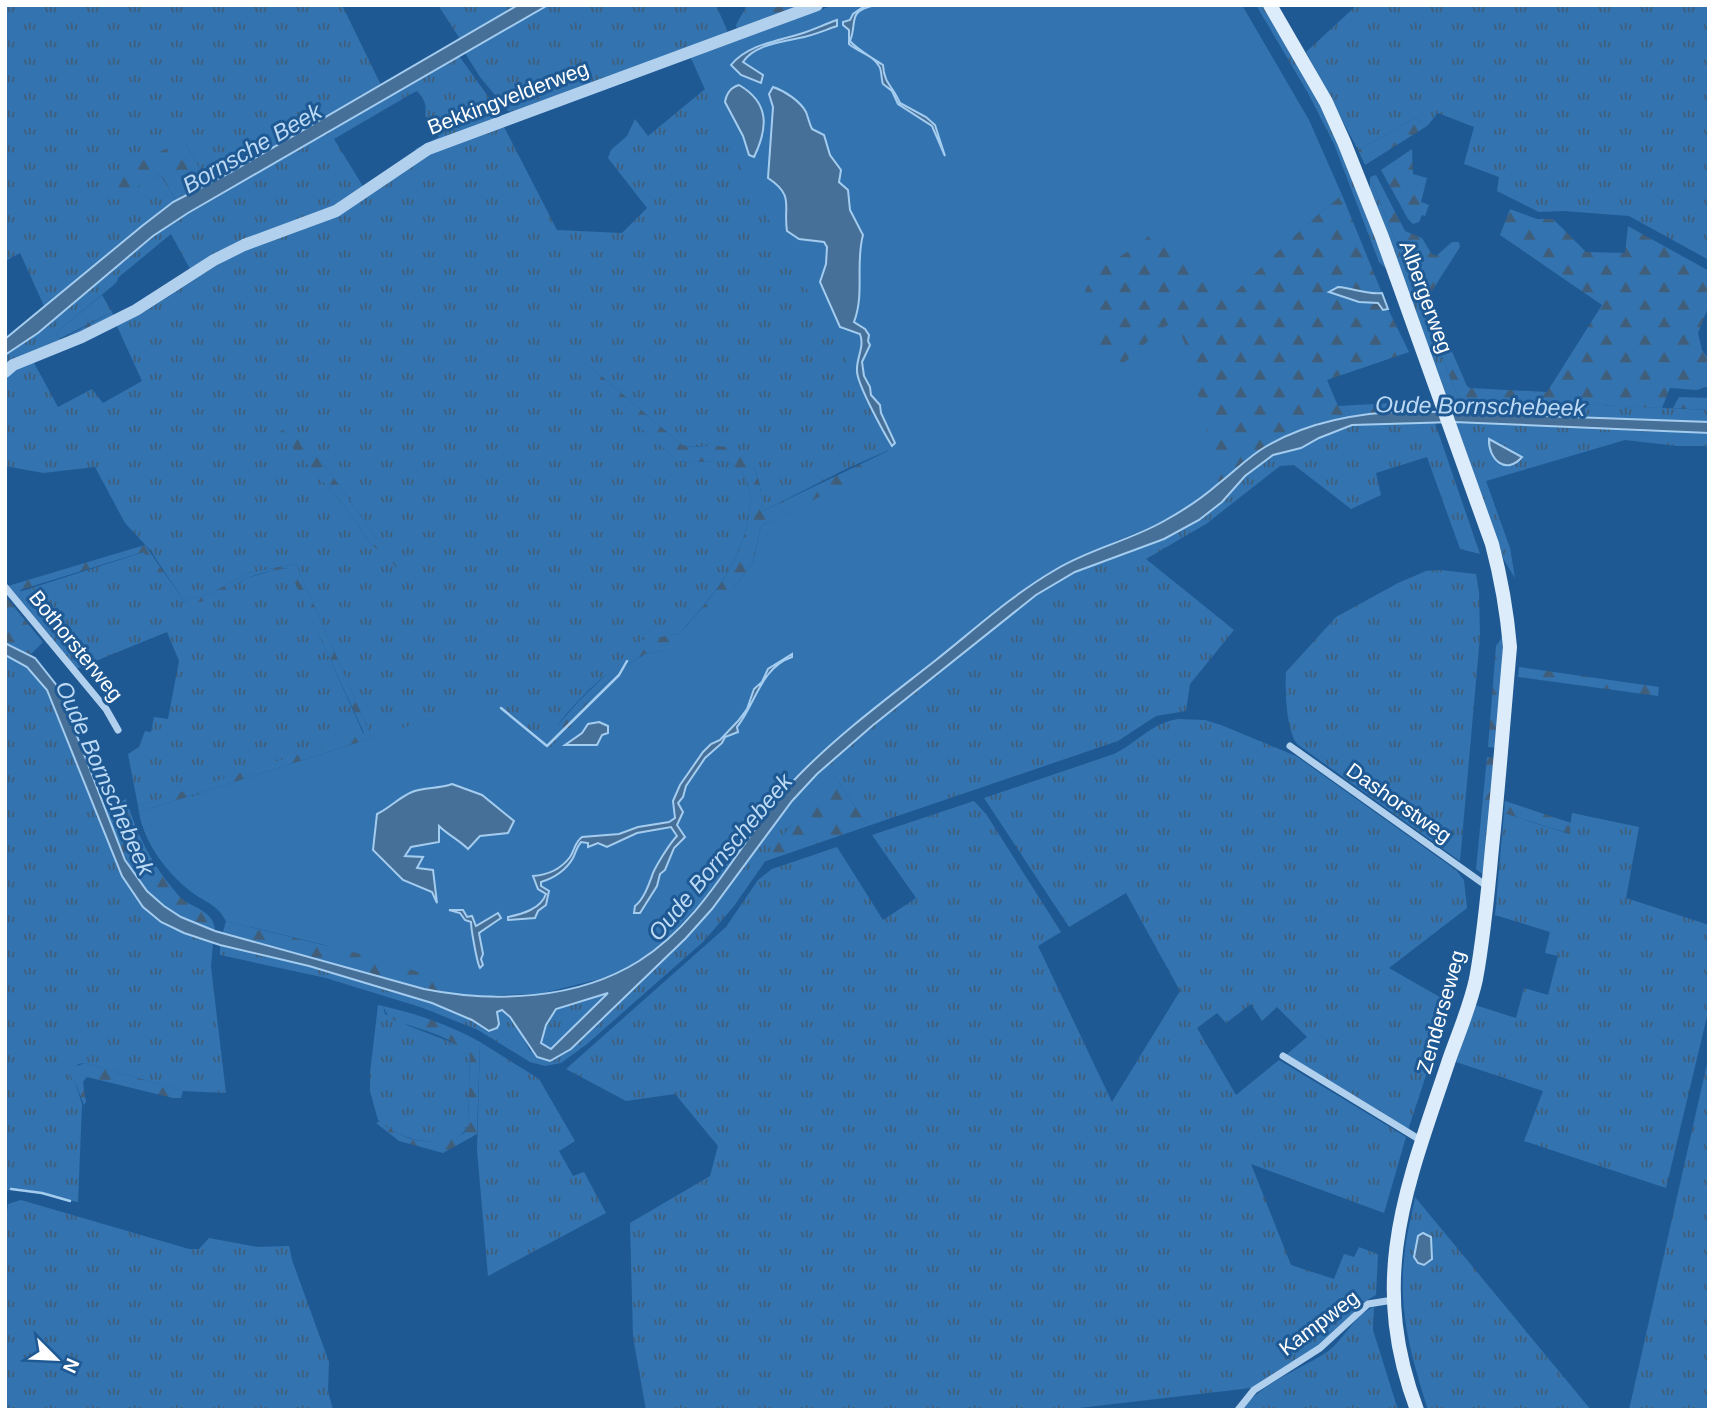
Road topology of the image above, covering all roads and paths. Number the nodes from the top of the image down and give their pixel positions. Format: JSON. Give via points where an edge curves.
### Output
{"nodes":[{"id":1,"x":817,"y":5,"type":"edge"},
{"id":2,"x":1270,"y":5,"type":"edge"},
{"id":3,"x":5,"y":372,"type":"edge"},
{"id":4,"x":5,"y":587,"type":"edge"},
{"id":5,"x":1507,"y":617,"type":"joint"},
{"id":6,"x":118,"y":730,"type":"dead end"},
{"id":7,"x":1290,"y":746,"type":"dead end"},
{"id":8,"x":1488,"y":887,"type":"junction"},
{"id":9,"x":1283,"y":1056,"type":"dead end"},
{"id":10,"x":1422,"y":1141,"type":"junction"},
{"id":11,"x":1393,"y":1300,"type":"junction"},
{"id":12,"x":1238,"y":1410,"type":"edge"},
{"id":13,"x":1417,"y":1410,"type":"edge"}],
"edges":[{"from":1,"to":3,"type":"street","name":"Bekkingvelderweg","via":[[428,149],[336,211],[234,250],[136,310]]},
{"from":2,"to":5,"type":"main road","name":"Albergerweg","via":[[1331,112],[1382,237],[1492,544]]},
{"from":4,"to":6,"type":"street","name":"Bothorsterweg","via":[[106,709]]},
{"from":5,"to":8,"type":"main road","name":"Zenderseweg","via":[[1510,647]]},
{"from":7,"to":8,"type":"street","name":"Dashorstweg"},
{"from":8,"to":10,"type":"main road","name":"Zenderseweg","via":[[1475,984]]},
{"from":9,"to":10,"type":"street"},
{"from":10,"to":11,"type":"main road","name":"Zenderseweg","via":[[1397,1231]]},
{"from":11,"to":12,"type":"street","name":"Kampweg","via":[[1368,1304],[1320,1348],[1254,1390]]},
{"from":11,"to":13,"type":"main road","name":"Zenderseweg","via":[[1404,1376]]}]}
